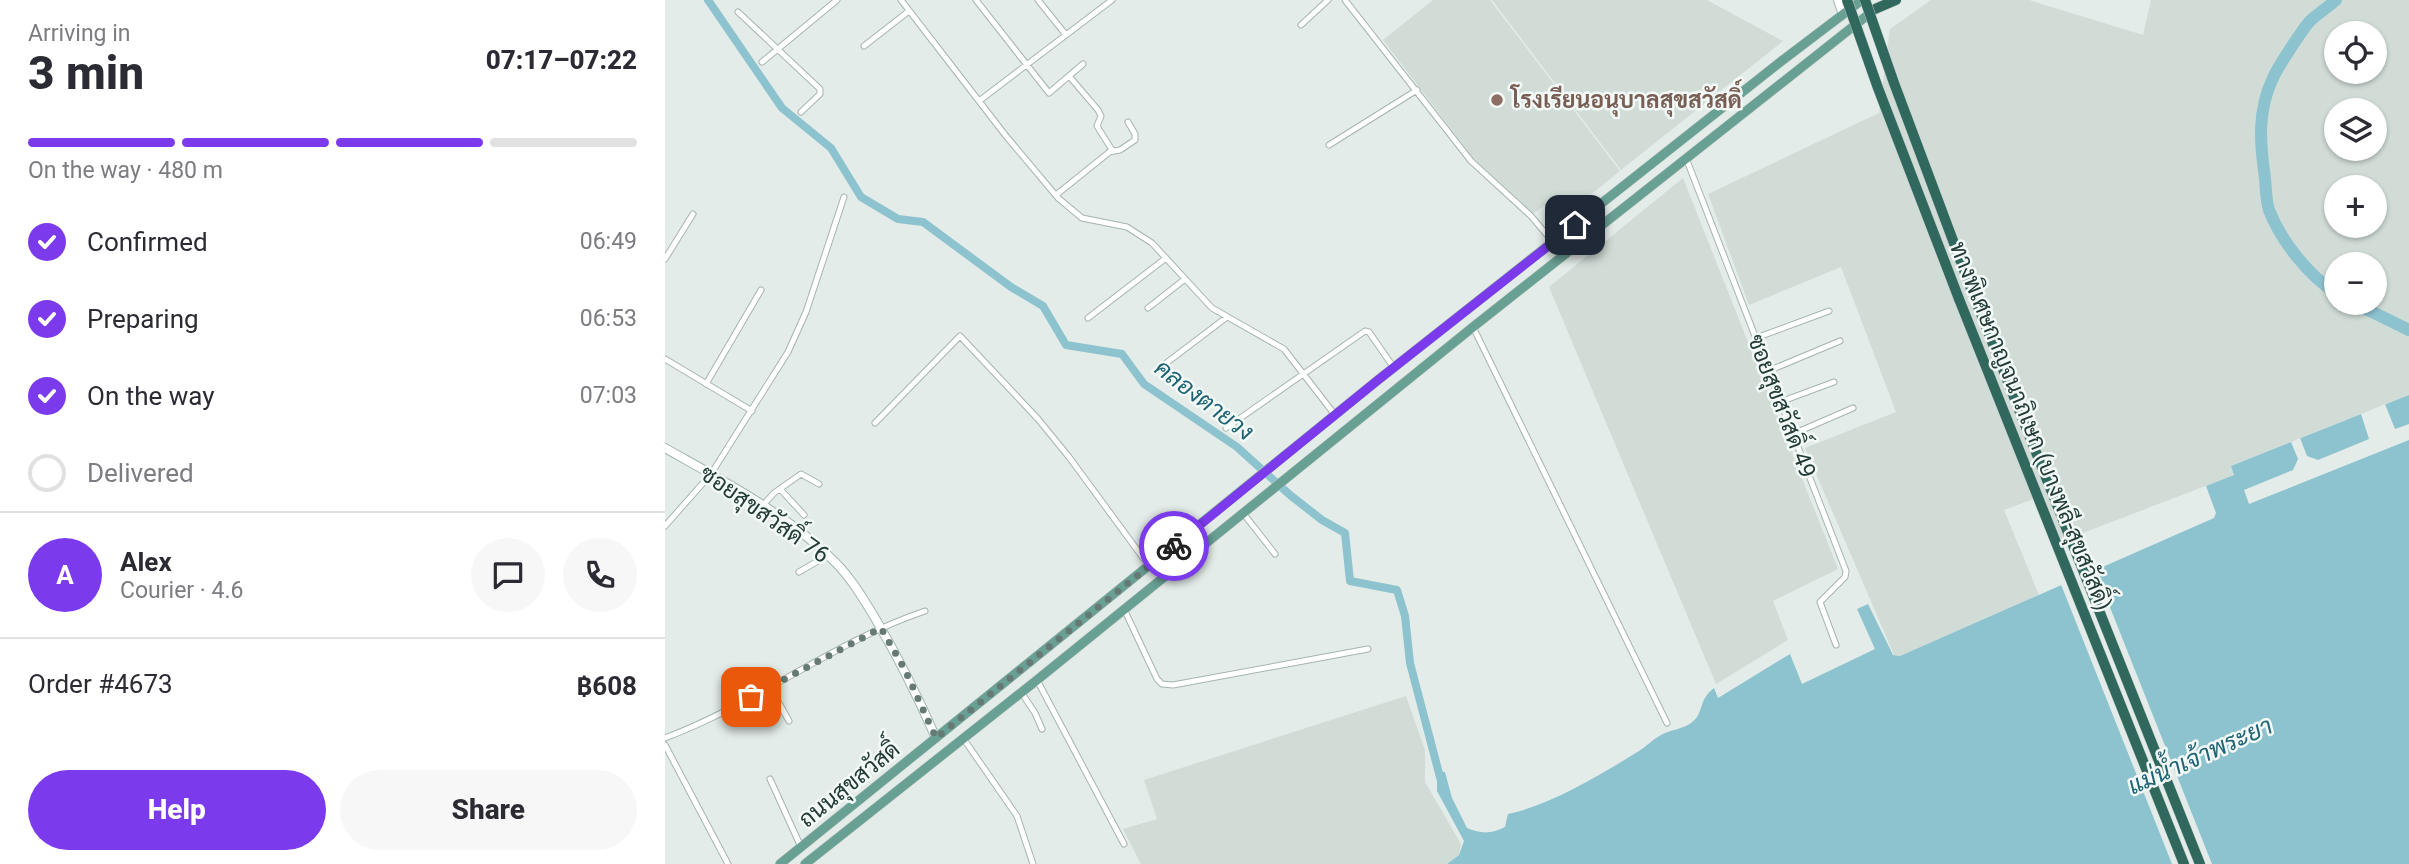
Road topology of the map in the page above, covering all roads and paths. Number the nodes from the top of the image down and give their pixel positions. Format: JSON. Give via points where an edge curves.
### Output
{"nodes":[{"id":1,"x":837,"y":0,"type":"edge"},
{"id":2,"x":901,"y":0,"type":"edge"},
{"id":3,"x":977,"y":0,"type":"edge"},
{"id":4,"x":1038,"y":0,"type":"edge"},
{"id":5,"x":1112,"y":0,"type":"edge"},
{"id":6,"x":1328,"y":0,"type":"edge"},
{"id":7,"x":1345,"y":0,"type":"edge"},
{"id":8,"x":1838,"y":0,"type":"edge"},
{"id":9,"x":1847,"y":0,"type":"edge"},
{"id":10,"x":1863,"y":0,"type":"edge"},
{"id":11,"x":1887,"y":0,"type":"edge"},
{"id":12,"x":1896,"y":0,"type":"edge"},
{"id":13,"x":1103,"y":3,"type":"edge"},
{"id":14,"x":1874,"y":5,"type":"edge"},
{"id":15,"x":909,"y":11,"type":"junction"},
{"id":16,"x":738,"y":12,"type":"dead end"},
{"id":17,"x":1843,"y":15,"type":"junction"},
{"id":18,"x":1301,"y":25,"type":"dead end"},
{"id":19,"x":1066,"y":35,"type":"junction"},
{"id":20,"x":865,"y":46,"type":"dead end"},
{"id":21,"x":777,"y":49,"type":"junction"},
{"id":22,"x":762,"y":62,"type":"dead end"},
{"id":23,"x":1083,"y":64,"type":"dead end"},
{"id":24,"x":1028,"y":65,"type":"junction"},
{"id":25,"x":1069,"y":76,"type":"junction"},
{"id":26,"x":1417,"y":90,"type":"junction"},
{"id":27,"x":979,"y":101,"type":"junction"},
{"id":28,"x":801,"y":112,"type":"dead end"},
{"id":29,"x":1128,"y":122,"type":"dead end"},
{"id":30,"x":1329,"y":145,"type":"dead end"},
{"id":31,"x":1109,"y":152,"type":"junction"},
{"id":32,"x":1686,"y":158,"type":"junction"},
{"id":33,"x":1056,"y":195,"type":"junction"},
{"id":34,"x":844,"y":197,"type":"dead end"},
{"id":35,"x":693,"y":214,"type":"dead end"},
{"id":36,"x":1553,"y":242,"type":"junction"},
{"id":37,"x":1166,"y":258,"type":"junction"},
{"id":38,"x":665,"y":259,"type":"edge"},
{"id":39,"x":1185,"y":279,"type":"junction"},
{"id":40,"x":761,"y":290,"type":"dead end"},
{"id":41,"x":1148,"y":308,"type":"dead end"},
{"id":42,"x":1829,"y":311,"type":"dead end"},
{"id":43,"x":1227,"y":317,"type":"junction"},
{"id":44,"x":1088,"y":318,"type":"dead end"},
{"id":45,"x":1473,"y":327,"type":"junction"},
{"id":46,"x":1756,"y":338,"type":"junction"},
{"id":47,"x":1840,"y":341,"type":"dead end"},
{"id":48,"x":665,"y":359,"type":"edge"},
{"id":49,"x":1165,"y":364,"type":"dead end"},
{"id":50,"x":1394,"y":368,"type":"junction"},
{"id":51,"x":1769,"y":371,"type":"junction"},
{"id":52,"x":1303,"y":373,"type":"junction"},
{"id":53,"x":1834,"y":382,"type":"dead end"},
{"id":54,"x":706,"y":384,"type":"junction"},
{"id":55,"x":1780,"y":402,"type":"junction"},
{"id":56,"x":1853,"y":408,"type":"dead end"},
{"id":57,"x":752,"y":411,"type":"junction"},
{"id":58,"x":1335,"y":415,"type":"junction"},
{"id":59,"x":875,"y":423,"type":"dead end"},
{"id":60,"x":1226,"y":428,"type":"dead end"},
{"id":61,"x":1347,"y":429,"type":"junction"},
{"id":62,"x":1793,"y":434,"type":"junction"},
{"id":63,"x":665,"y":448,"type":"edge"},
{"id":64,"x":711,"y":474,"type":"junction"},
{"id":65,"x":818,"y":484,"type":"dead end"},
{"id":66,"x":781,"y":490,"type":"junction"},
{"id":67,"x":762,"y":506,"type":"junction"},
{"id":68,"x":1243,"y":513,"type":"junction"},
{"id":69,"x":804,"y":514,"type":"dead end"},
{"id":70,"x":665,"y":526,"type":"edge"},
{"id":71,"x":1275,"y":554,"type":"dead end"},
{"id":72,"x":828,"y":555,"type":"junction"},
{"id":73,"x":1149,"y":566,"type":"junction"},
{"id":74,"x":799,"y":572,"type":"dead end"},
{"id":75,"x":1124,"y":609,"type":"junction"},
{"id":76,"x":925,"y":611,"type":"dead end"},
{"id":77,"x":881,"y":628,"type":"junction"},
{"id":78,"x":1836,"y":645,"type":"dead end"},
{"id":79,"x":1368,"y":649,"type":"dead end"},
{"id":80,"x":1037,"y":680,"type":"junction"},
{"id":81,"x":770,"y":687,"type":"junction"},
{"id":82,"x":1021,"y":692,"type":"junction"},
{"id":83,"x":789,"y":721,"type":"dead end"},
{"id":84,"x":1667,"y":723,"type":"dead end"},
{"id":85,"x":1042,"y":729,"type":"dead end"},
{"id":86,"x":665,"y":738,"type":"edge"},
{"id":87,"x":936,"y":738,"type":"junction"},
{"id":88,"x":963,"y":738,"type":"junction"},
{"id":89,"x":665,"y":745,"type":"edge"},
{"id":90,"x":770,"y":779,"type":"dead end"},
{"id":91,"x":1124,"y":844,"type":"dead end"},
{"id":92,"x":801,"y":847,"type":"junction"},
{"id":93,"x":728,"y":864,"type":"edge"},
{"id":94,"x":780,"y":864,"type":"edge"},
{"id":95,"x":805,"y":864,"type":"edge"},
{"id":96,"x":1033,"y":864,"type":"edge"},
{"id":97,"x":2184,"y":864,"type":"edge"},
{"id":98,"x":2200,"y":864,"type":"edge"}],
"edges":[{"from":1,"to":21,"type":"street"},
{"from":2,"to":15,"type":"street"},
{"from":3,"to":24,"type":"street"},
{"from":4,"to":19,"type":"street"},
{"from":5,"to":13,"type":"street"},
{"from":6,"to":18,"type":"street"},
{"from":7,"to":26,"type":"street"},
{"from":8,"to":17,"type":"street"},
{"from":9,"to":97,"type":"highway","name":"ทางพิเศษกาญจนาภิเษก (บางพลี-สุขสวัสดิ์)","bridge":true,"via":[[1954,287]]},
{"from":10,"to":17,"type":"main road","name":"ถนนสุขสวัสดิ์"},
{"from":10,"to":98,"type":"highway","name":"ทางพิเศษกาญจนาภิเษก (บางพลี-สุขสวัสดิ์)","bridge":true,"via":[[1973,294]]},
{"from":11,"to":14,"type":"main road","name":"ถนนสุขสวัสดิ์"},
{"from":12,"to":14,"type":"highway"},
{"from":13,"to":19,"type":"street"},
{"from":14,"to":32,"type":"main road","name":"ถนนสุขสวัสดิ์"},
{"from":15,"to":20,"type":"street"},
{"from":15,"to":27,"type":"street"},
{"from":16,"to":21,"type":"street"},
{"from":17,"to":36,"type":"main road","name":"ถนนสุขสวัสดิ์"},
{"from":19,"to":24,"type":"street"},
{"from":21,"to":22,"type":"street"},
{"from":21,"to":28,"type":"street","via":[[821,92]]},
{"from":23,"to":25,"type":"street"},
{"from":24,"to":25,"type":"street","via":[[1049,93]]},
{"from":24,"to":27,"type":"street"},
{"from":25,"to":31,"type":"street","via":[[1101,116],[1097,126],[1111,147]]},
{"from":26,"to":30,"type":"street"},
{"from":26,"to":36,"type":"street","via":[[1471,161]]},
{"from":27,"to":33,"type":"street"},
{"from":29,"to":31,"type":"street","via":[[1135,140]]},
{"from":31,"to":33,"type":"street"},
{"from":32,"to":45,"type":"main road","name":"ถนนสุขสวัสดิ์"},
{"from":32,"to":46,"type":"street","name":"ซอยสุขสวัสดิ์ 49"},
{"from":33,"to":37,"type":"street","via":[[1082,218],[1140,234]]},
{"from":34,"to":57,"type":"street","via":[[806,312]]},
{"from":35,"to":38,"type":"street"},
{"from":36,"to":50,"type":"main road","name":"ถนนสุขสวัสดิ์"},
{"from":37,"to":39,"type":"street"},
{"from":37,"to":44,"type":"street"},
{"from":39,"to":41,"type":"street"},
{"from":39,"to":43,"type":"street"},
{"from":40,"to":54,"type":"street"},
{"from":42,"to":46,"type":"street"},
{"from":43,"to":49,"type":"street"},
{"from":43,"to":52,"type":"street","via":[[1278,344]]},
{"from":45,"to":61,"type":"main road","name":"ถนนสุขสวัสดิ์"},
{"from":45,"to":84,"type":"street"},
{"from":46,"to":51,"type":"street","name":"ซอยสุขสวัสดิ์ 49"},
{"from":47,"to":51,"type":"street"},
{"from":48,"to":54,"type":"street"},
{"from":50,"to":52,"type":"street","via":[[1365,331]]},
{"from":50,"to":58,"type":"main road","name":"ถนนสุขสวัสดิ์"},
{"from":51,"to":55,"type":"street","name":"ซอยสุขสวัสดิ์ 49"},
{"from":52,"to":58,"type":"street"},
{"from":52,"to":60,"type":"street"},
{"from":53,"to":55,"type":"street"},
{"from":54,"to":57,"type":"street"},
{"from":55,"to":62,"type":"street","name":"ซอยสุขสวัสดิ์ 49"},
{"from":56,"to":62,"type":"street"},
{"from":57,"to":64,"type":"street"},
{"from":58,"to":61,"type":"main road"},
{"from":58,"to":73,"type":"main road","name":"ถนนสุขสวัสดิ์"},
{"from":59,"to":73,"type":"street","via":[[960,336],[1046,428]]},
{"from":61,"to":68,"type":"main road","name":"ถนนสุขสวัสดิ์"},
{"from":62,"to":78,"type":"street","name":"ซอยสุขสวัสดิ์ 49","via":[[1846,571],[1820,602]]},
{"from":63,"to":64,"type":"street","name":"ซอยสุขสวัสดิ์ 76"},
{"from":64,"to":67,"type":"street","name":"ซอยสุขสวัสดิ์ 76"},
{"from":64,"to":70,"type":"street"},
{"from":65,"to":66,"type":"street","via":[[801,474]]},
{"from":66,"to":67,"type":"street"},
{"from":66,"to":69,"type":"street"},
{"from":67,"to":72,"type":"street","name":"ซอยสุขสวัสดิ์ 76"},
{"from":68,"to":71,"type":"street"},
{"from":68,"to":75,"type":"main road","name":"ถนนสุขสวัสดิ์"},
{"from":72,"to":74,"type":"street"},
{"from":72,"to":77,"type":"street","name":"ซอยสุขสวัสดิ์ 76","via":[[852,582]]},
{"from":73,"to":87,"type":"main road","name":"ถนนสุขสวัสดิ์"},
{"from":75,"to":79,"type":"street","via":[[1162,684]]},
{"from":75,"to":80,"type":"main road","name":"ถนนสุขสวัสดิ์"},
{"from":76,"to":77,"type":"street"},
{"from":77,"to":81,"type":"street"},
{"from":77,"to":87,"type":"street","name":"ซอยสุขสวัสดิ์ 76"},
{"from":80,"to":82,"type":"main road","name":"ถนนสุขสวัสดิ์"},
{"from":80,"to":91,"type":"street"},
{"from":81,"to":83,"type":"street"},
{"from":81,"to":86,"type":"street"},
{"from":82,"to":85,"type":"street"},
{"from":82,"to":88,"type":"main road","name":"ถนนสุขสวัสดิ์"},
{"from":87,"to":92,"type":"main road","name":"ถนนสุขสวัสดิ์"},
{"from":88,"to":95,"type":"main road","name":"ถนนสุขสวัสดิ์"},
{"from":88,"to":96,"type":"street","via":[[1017,816]]},
{"from":89,"to":93,"type":"street"},
{"from":90,"to":92,"type":"street"},
{"from":92,"to":94,"type":"main road","name":"ถนนสุขสวัสดิ์"}]}
